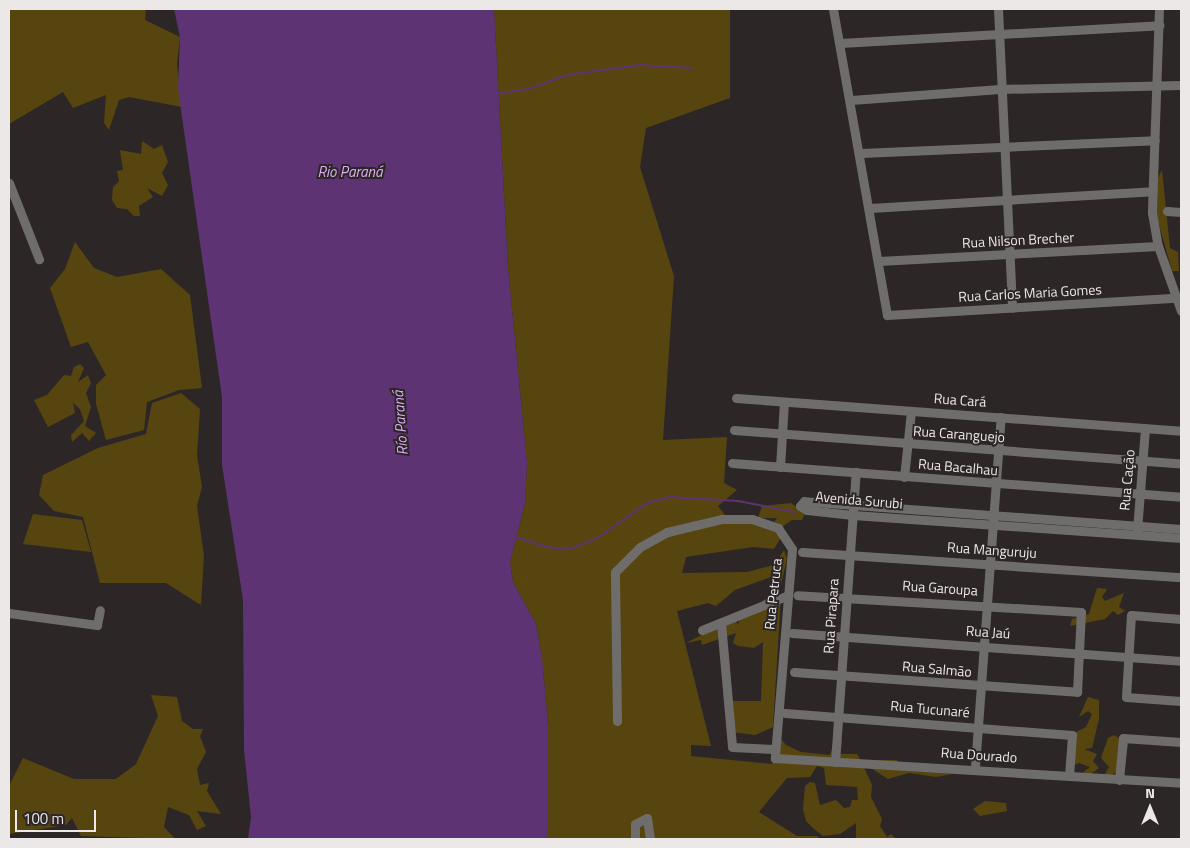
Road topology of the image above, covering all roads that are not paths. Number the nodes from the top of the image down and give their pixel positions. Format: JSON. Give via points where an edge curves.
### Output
{"nodes":[{"id":1,"x":833,"y":9,"type":"edge"},
{"id":2,"x":998,"y":9,"type":"edge"},
{"id":3,"x":1159,"y":9,"type":"edge"},
{"id":4,"x":1159,"y":25,"type":"junction"},
{"id":5,"x":998,"y":33,"type":"junction"},
{"id":6,"x":840,"y":43,"type":"junction"},
{"id":7,"x":1157,"y":85,"type":"junction"},
{"id":8,"x":1181,"y":85,"type":"edge"},
{"id":9,"x":1000,"y":89,"type":"junction"},
{"id":10,"x":851,"y":100,"type":"junction"},
{"id":11,"x":1155,"y":140,"type":"junction"},
{"id":12,"x":1004,"y":147,"type":"junction"},
{"id":13,"x":861,"y":153,"type":"junction"},
{"id":14,"x":9,"y":183,"type":"edge"},
{"id":15,"x":1152,"y":191,"type":"junction"},
{"id":16,"x":1007,"y":200,"type":"junction"},
{"id":17,"x":870,"y":208,"type":"junction"},
{"id":18,"x":1167,"y":212,"type":"dead end"},
{"id":19,"x":1181,"y":212,"type":"edge"},
{"id":20,"x":1158,"y":246,"type":"junction"},
{"id":21,"x":1009,"y":254,"type":"junction"},
{"id":22,"x":39,"y":259,"type":"dead end"},
{"id":23,"x":879,"y":261,"type":"junction"},
{"id":24,"x":1175,"y":298,"type":"junction"},
{"id":25,"x":1012,"y":308,"type":"junction"},
{"id":26,"x":1181,"y":311,"type":"edge"},
{"id":27,"x":736,"y":398,"type":"dead end"},
{"id":28,"x":784,"y":402,"type":"junction"},
{"id":29,"x":911,"y":411,"type":"junction"},
{"id":30,"x":1001,"y":417,"type":"junction"},
{"id":31,"x":1145,"y":428,"type":"junction"},
{"id":32,"x":734,"y":430,"type":"dead end"},
{"id":33,"x":1181,"y":431,"type":"edge"},
{"id":34,"x":782,"y":433,"type":"junction"},
{"id":35,"x":908,"y":444,"type":"junction"},
{"id":36,"x":998,"y":450,"type":"junction"},
{"id":37,"x":1143,"y":460,"type":"junction"},
{"id":38,"x":732,"y":464,"type":"dead end"},
{"id":39,"x":1181,"y":464,"type":"edge"},
{"id":40,"x":780,"y":466,"type":"junction"},
{"id":41,"x":856,"y":472,"type":"junction"},
{"id":42,"x":904,"y":477,"type":"junction"},
{"id":43,"x":996,"y":484,"type":"junction"},
{"id":44,"x":1140,"y":494,"type":"junction"},
{"id":45,"x":1181,"y":496,"type":"edge"},
{"id":46,"x":854,"y":511,"type":"junction"},
{"id":47,"x":994,"y":520,"type":"junction"},
{"id":48,"x":1181,"y":529,"type":"edge"},
{"id":49,"x":1137,"y":530,"type":"junction"},
{"id":50,"x":1181,"y":538,"type":"edge"},
{"id":51,"x":802,"y":552,"type":"dead end"},
{"id":52,"x":849,"y":554,"type":"junction"},
{"id":53,"x":990,"y":564,"type":"junction"},
{"id":54,"x":1181,"y":578,"type":"edge"},
{"id":55,"x":798,"y":595,"type":"dead end"},
{"id":56,"x":786,"y":596,"type":"junction"},
{"id":57,"x":847,"y":596,"type":"junction"},
{"id":58,"x":987,"y":605,"type":"junction"},
{"id":59,"x":100,"y":610,"type":"dead end"},
{"id":60,"x":9,"y":613,"type":"edge"},
{"id":61,"x":1181,"y":619,"type":"edge"},
{"id":62,"x":721,"y":623,"type":"junction"},
{"id":63,"x":702,"y":630,"type":"dead end"},
{"id":64,"x":792,"y":633,"type":"dead end"},
{"id":65,"x":844,"y":636,"type":"junction"},
{"id":66,"x":984,"y":646,"type":"junction"},
{"id":67,"x":1078,"y":653,"type":"junction"},
{"id":68,"x":1129,"y":657,"type":"junction"},
{"id":69,"x":1181,"y":661,"type":"edge"},
{"id":70,"x":794,"y":672,"type":"dead end"},
{"id":71,"x":840,"y":674,"type":"junction"},
{"id":72,"x":982,"y":687,"type":"junction"},
{"id":73,"x":1181,"y":701,"type":"edge"},
{"id":74,"x":785,"y":714,"type":"dead end"},
{"id":75,"x":837,"y":716,"type":"junction"},
{"id":76,"x":617,"y":721,"type":"dead end"},
{"id":77,"x":978,"y":727,"type":"junction"},
{"id":78,"x":1181,"y":742,"type":"edge"},
{"id":79,"x":774,"y":753,"type":"junction"},
{"id":80,"x":835,"y":762,"type":"junction"},
{"id":81,"x":975,"y":767,"type":"junction"},
{"id":82,"x":1069,"y":776,"type":"junction"},
{"id":83,"x":1119,"y":780,"type":"junction"},
{"id":84,"x":1181,"y":783,"type":"edge"},
{"id":85,"x":635,"y":839,"type":"edge"},
{"id":86,"x":650,"y":839,"type":"edge"}],
"edges":[{"from":1,"to":6,"type":"street"},
{"from":2,"to":5,"type":"street"},
{"from":3,"to":4,"type":"street"},
{"from":4,"to":5,"type":"street"},
{"from":4,"to":7,"type":"street"},
{"from":5,"to":6,"type":"street"},
{"from":5,"to":9,"type":"street"},
{"from":6,"to":10,"type":"street"},
{"from":7,"to":8,"type":"street"},
{"from":7,"to":9,"type":"street"},
{"from":7,"to":11,"type":"street"},
{"from":9,"to":10,"type":"street"},
{"from":9,"to":12,"type":"street"},
{"from":10,"to":13,"type":"street"},
{"from":11,"to":12,"type":"street"},
{"from":11,"to":15,"type":"street"},
{"from":12,"to":13,"type":"street"},
{"from":12,"to":16,"type":"street"},
{"from":13,"to":17,"type":"street"},
{"from":14,"to":22,"type":"street"},
{"from":15,"to":16,"type":"street"},
{"from":15,"to":20,"type":"street"},
{"from":16,"to":17,"type":"street"},
{"from":16,"to":21,"type":"street"},
{"from":17,"to":23,"type":"street"},
{"from":18,"to":19,"type":"street"},
{"from":20,"to":21,"type":"street","name":"Rua Nilson Brecher"},
{"from":20,"to":24,"type":"street"},
{"from":21,"to":23,"type":"street","name":"Rua Nilson Brecher"},
{"from":21,"to":25,"type":"street"},
{"from":23,"to":25,"type":"street","name":"Rua Carlos Maria Gomes","via":[[887,314]]},
{"from":24,"to":25,"type":"street","name":"Rua Carlos Maria Gomes"},
{"from":24,"to":26,"type":"street"},
{"from":27,"to":28,"type":"street","name":"Rua Cará"},
{"from":28,"to":29,"type":"street","name":"Rua Cará"},
{"from":28,"to":34,"type":"street"},
{"from":29,"to":30,"type":"street","name":"Rua Cará"},
{"from":29,"to":35,"type":"street"},
{"from":30,"to":31,"type":"street","name":"Rua Cará"},
{"from":30,"to":36,"type":"street"},
{"from":31,"to":33,"type":"street","name":"Rua Cará"},
{"from":31,"to":37,"type":"street","name":"Rua Cação"},
{"from":32,"to":34,"type":"street","name":"Rua Caranguejo"},
{"from":34,"to":35,"type":"street","name":"Rua Caranguejo"},
{"from":34,"to":40,"type":"street"},
{"from":35,"to":36,"type":"street","name":"Rua Caranguejo"},
{"from":35,"to":42,"type":"street"},
{"from":36,"to":37,"type":"street","name":"Rua Caranguejo"},
{"from":36,"to":43,"type":"street"},
{"from":37,"to":39,"type":"street","name":"Rua Caranguejo"},
{"from":37,"to":44,"type":"street","name":"Rua Cação"},
{"from":38,"to":40,"type":"street","name":"Rua Bacalhau"},
{"from":40,"to":41,"type":"street","name":"Rua Bacalhau"},
{"from":41,"to":42,"type":"street","name":"Rua Bacalhau"},
{"from":41,"to":46,"type":"street","name":"Rua Pirapara"},
{"from":42,"to":43,"type":"street","name":"Rua Bacalhau"},
{"from":43,"to":44,"type":"street","name":"Rua Bacalhau"},
{"from":43,"to":47,"type":"street"},
{"from":44,"to":45,"type":"street","name":"Rua Bacalhau"},
{"from":44,"to":49,"type":"street","name":"Rua Cação"},
{"from":46,"to":46,"type":"street","name":"Avenida Surubi","via":[[804,501],[800,506],[807,510]]},
{"from":46,"to":47,"type":"street","name":"Avenida Surubi"},
{"from":46,"to":52,"type":"street","name":"Rua Pirapara"},
{"from":47,"to":49,"type":"street","name":"Avenida Surubi"},
{"from":47,"to":53,"type":"street"},
{"from":48,"to":49,"type":"street","name":"Avenida Surubi"},
{"from":49,"to":50,"type":"street","name":"Avenida Surubi"},
{"from":51,"to":52,"type":"street","name":"Rua Manguruju"},
{"from":52,"to":53,"type":"street","name":"Rua Manguruju"},
{"from":52,"to":57,"type":"street","name":"Rua Pirapara"},
{"from":53,"to":54,"type":"street","name":"Rua Manguruju"},
{"from":53,"to":58,"type":"street"},
{"from":55,"to":57,"type":"street","name":"Rua Garoupa"},
{"from":56,"to":62,"type":"street"},
{"from":56,"to":76,"type":"street","name":"Rua Petruca","via":[[792,549],[786,536],[773,525],[752,519],[722,519],[667,532],[640,547],[615,572]]},
{"from":56,"to":79,"type":"street","name":"Rua Petruca"},
{"from":57,"to":58,"type":"street","name":"Rua Garoupa"},
{"from":57,"to":65,"type":"street","name":"Rua Pirapara"},
{"from":58,"to":66,"type":"street"},
{"from":58,"to":67,"type":"street","name":"Rua Garoupa","via":[[1081,612]]},
{"from":59,"to":60,"type":"street","via":[[97,625]]},
{"from":61,"to":68,"type":"street","via":[[1131,615]]},
{"from":62,"to":63,"type":"street"},
{"from":62,"to":79,"type":"street","name":"Rua Dourado","via":[[732,746]]},
{"from":64,"to":65,"type":"street","name":"Rua Jaú"},
{"from":65,"to":66,"type":"street","name":"Rua Jaú"},
{"from":65,"to":71,"type":"street","name":"Rua Pirapara"},
{"from":66,"to":67,"type":"street","name":"Rua Jaú"},
{"from":66,"to":72,"type":"street"},
{"from":67,"to":68,"type":"street","name":"Rua Jaú"},
{"from":67,"to":72,"type":"street","name":"Rua Salmão","via":[[1077,692]]},
{"from":68,"to":69,"type":"street","name":"Rua Jaú"},
{"from":68,"to":73,"type":"street","via":[[1126,696]]},
{"from":70,"to":71,"type":"street","name":"Rua Salmão"},
{"from":71,"to":72,"type":"street","name":"Rua Salmão"},
{"from":71,"to":75,"type":"street","name":"Rua Pirapara"},
{"from":72,"to":77,"type":"street"},
{"from":74,"to":75,"type":"street","name":"Rua Tucunaré"},
{"from":75,"to":77,"type":"street","name":"Rua Tucunaré"},
{"from":75,"to":80,"type":"street","name":"Rua Pirapara"},
{"from":77,"to":81,"type":"street"},
{"from":77,"to":82,"type":"street","name":"Rua Tucunaré","via":[[1072,735]]},
{"from":78,"to":83,"type":"street","via":[[1123,738]]},
{"from":79,"to":80,"type":"street","name":"Rua Dourado"},
{"from":80,"to":81,"type":"street","name":"Rua Dourado"},
{"from":81,"to":82,"type":"street","name":"Rua Dourado"},
{"from":82,"to":83,"type":"street","name":"Rua Dourado"},
{"from":83,"to":84,"type":"street","name":"Rua Dourado"},
{"from":85,"to":86,"type":"street","via":[[635,824],[647,818]]}]}
